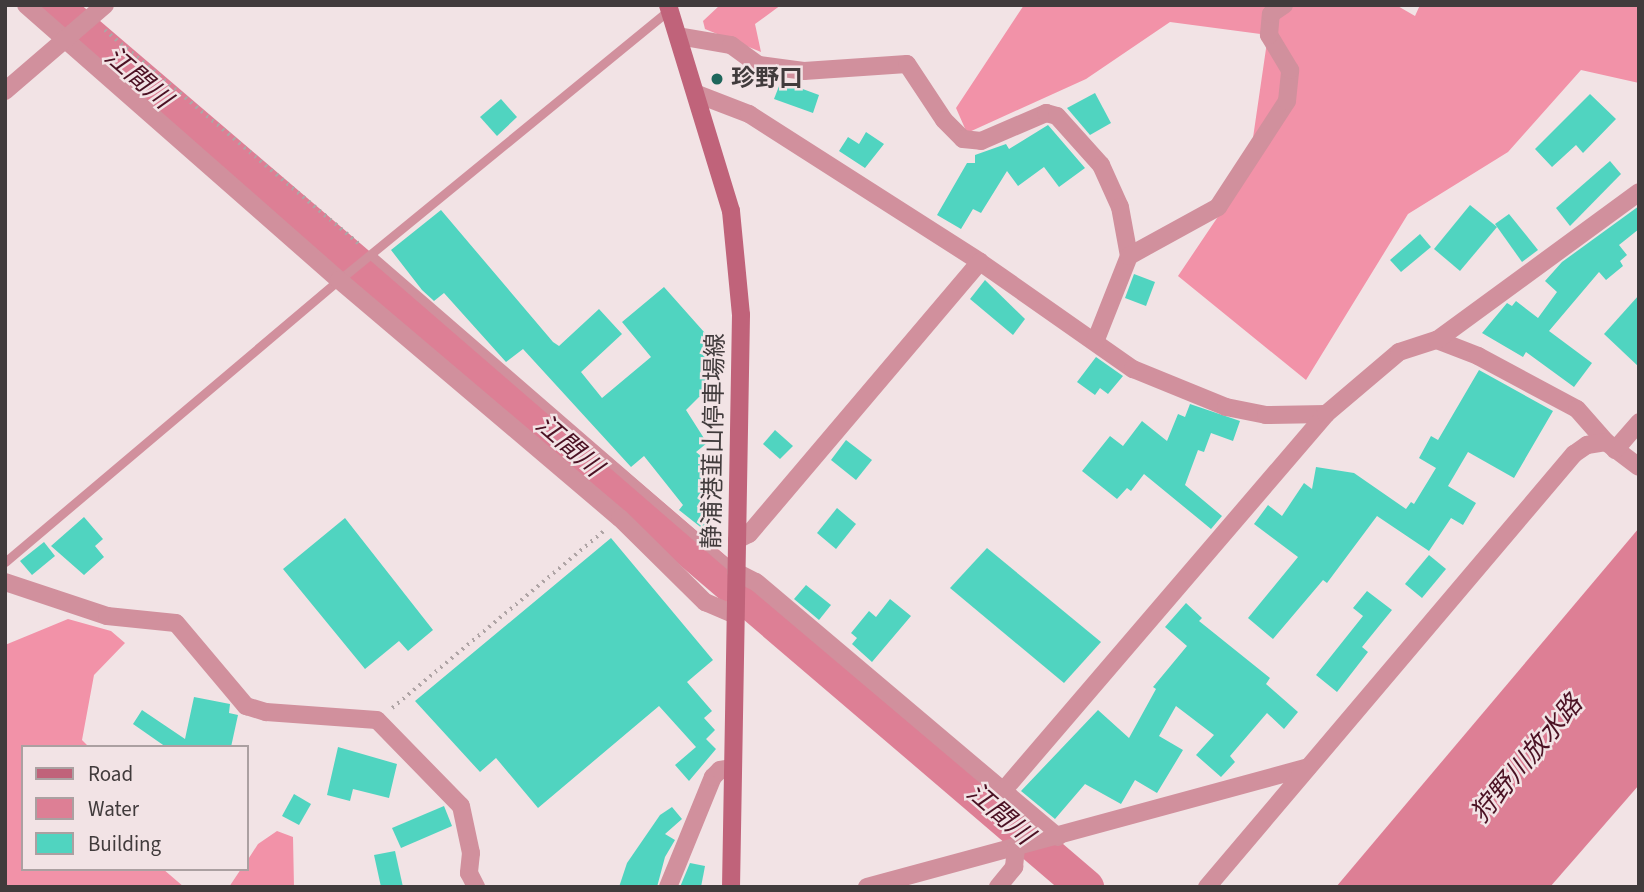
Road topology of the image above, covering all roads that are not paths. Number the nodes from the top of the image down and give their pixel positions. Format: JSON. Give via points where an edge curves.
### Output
{"nodes":[{"id":1,"x":26,"y":5,"type":"edge"},
{"id":2,"x":105,"y":5,"type":"edge"},
{"id":3,"x":1284,"y":5,"type":"edge"},
{"id":4,"x":669,"y":7,"type":"edge"},
{"id":5,"x":70,"y":36,"type":"junction"},
{"id":6,"x":678,"y":36,"type":"junction"},
{"id":7,"x":5,"y":91,"type":"edge"},
{"id":8,"x":697,"y":94,"type":"junction"},
{"id":9,"x":1639,"y":192,"type":"edge"},
{"id":10,"x":1129,"y":256,"type":"junction"},
{"id":11,"x":368,"y":258,"type":"junction"},
{"id":12,"x":980,"y":262,"type":"junction"},
{"id":13,"x":343,"y":276,"type":"junction"},
{"id":14,"x":1437,"y":340,"type":"junction"},
{"id":15,"x":1095,"y":342,"type":"junction"},
{"id":16,"x":1326,"y":414,"type":"junction"},
{"id":17,"x":1639,"y":422,"type":"edge"},
{"id":18,"x":1622,"y":454,"type":"edge"},
{"id":19,"x":737,"y":540,"type":"junction"},
{"id":20,"x":5,"y":562,"type":"edge"},
{"id":21,"x":736,"y":572,"type":"junction"},
{"id":22,"x":5,"y":582,"type":"edge"},
{"id":23,"x":735,"y":608,"type":"junction"},
{"id":24,"x":1308,"y":767,"type":"junction"},
{"id":25,"x":733,"y":768,"type":"junction"},
{"id":26,"x":1003,"y":791,"type":"junction"},
{"id":27,"x":1054,"y":838,"type":"junction"},
{"id":28,"x":1016,"y":849,"type":"junction"},
{"id":29,"x":476,"y":887,"type":"edge"},
{"id":30,"x":668,"y":887,"type":"edge"},
{"id":31,"x":731,"y":887,"type":"edge"},
{"id":32,"x":867,"y":887,"type":"edge"},
{"id":33,"x":998,"y":887,"type":"edge"},
{"id":34,"x":1207,"y":887,"type":"edge"}],
"edges":[{"from":1,"to":5,"type":"street"},
{"from":2,"to":5,"type":"street"},
{"from":3,"to":10,"type":"street","via":[[1271,14],[1269,35],[1290,70],[1287,101],[1218,207]]},
{"from":4,"to":6,"type":"main road","name":"静浦港韮山停車場線"},
{"from":4,"to":11,"type":"lane"},
{"from":5,"to":7,"type":"street"},
{"from":5,"to":13,"type":"street"},
{"from":6,"to":8,"type":"main road","name":"静浦港韮山停車場線"},
{"from":6,"to":10,"type":"street","via":[[731,45],[759,65],[804,71],[907,64],[944,120],[963,139],[981,141],[1046,113],[1056,116],[1101,165],[1120,207]]},
{"from":8,"to":12,"type":"street","via":[[749,114]]},
{"from":8,"to":19,"type":"main road","name":"静浦港韮山停車場線","via":[[731,211],[741,315]]},
{"from":9,"to":14,"type":"street"},
{"from":10,"to":15,"type":"street"},
{"from":11,"to":13,"type":"lane"},
{"from":11,"to":21,"type":"lane"},
{"from":12,"to":15,"type":"street"},
{"from":12,"to":19,"type":"street","via":[[749,534]]},
{"from":13,"to":20,"type":"lane"},
{"from":13,"to":23,"type":"street","via":[[620,518],[705,602]]},
{"from":14,"to":16,"type":"street","via":[[1399,352]]},
{"from":14,"to":18,"type":"street","via":[[1478,356],[1577,410]]},
{"from":15,"to":16,"type":"street","via":[[1133,369],[1226,407],[1266,415]]},
{"from":16,"to":26,"type":"street"},
{"from":17,"to":18,"type":"street"},
{"from":18,"to":24,"type":"street","via":[[1587,445],[1573,454]]},
{"from":19,"to":21,"type":"main road","name":"静浦港韮山停車場線"},
{"from":21,"to":23,"type":"main road","name":"静浦港韮山停車場線"},
{"from":21,"to":26,"type":"street","via":[[756,582]]},
{"from":22,"to":29,"type":"street","via":[[107,616],[176,623],[246,706],[266,712],[377,720],[461,806],[471,853],[469,873]]},
{"from":23,"to":25,"type":"main road","name":"静浦港韮山停車場線"},
{"from":24,"to":27,"type":"street"},
{"from":24,"to":34,"type":"street"},
{"from":25,"to":30,"type":"street","via":[[720,769],[712,777]]},
{"from":25,"to":31,"type":"main road","name":"静浦港韮山停車場線"},
{"from":26,"to":27,"type":"street"},
{"from":27,"to":28,"type":"street"},
{"from":28,"to":32,"type":"street"},
{"from":28,"to":33,"type":"street","via":[[1014,867]]}]}
